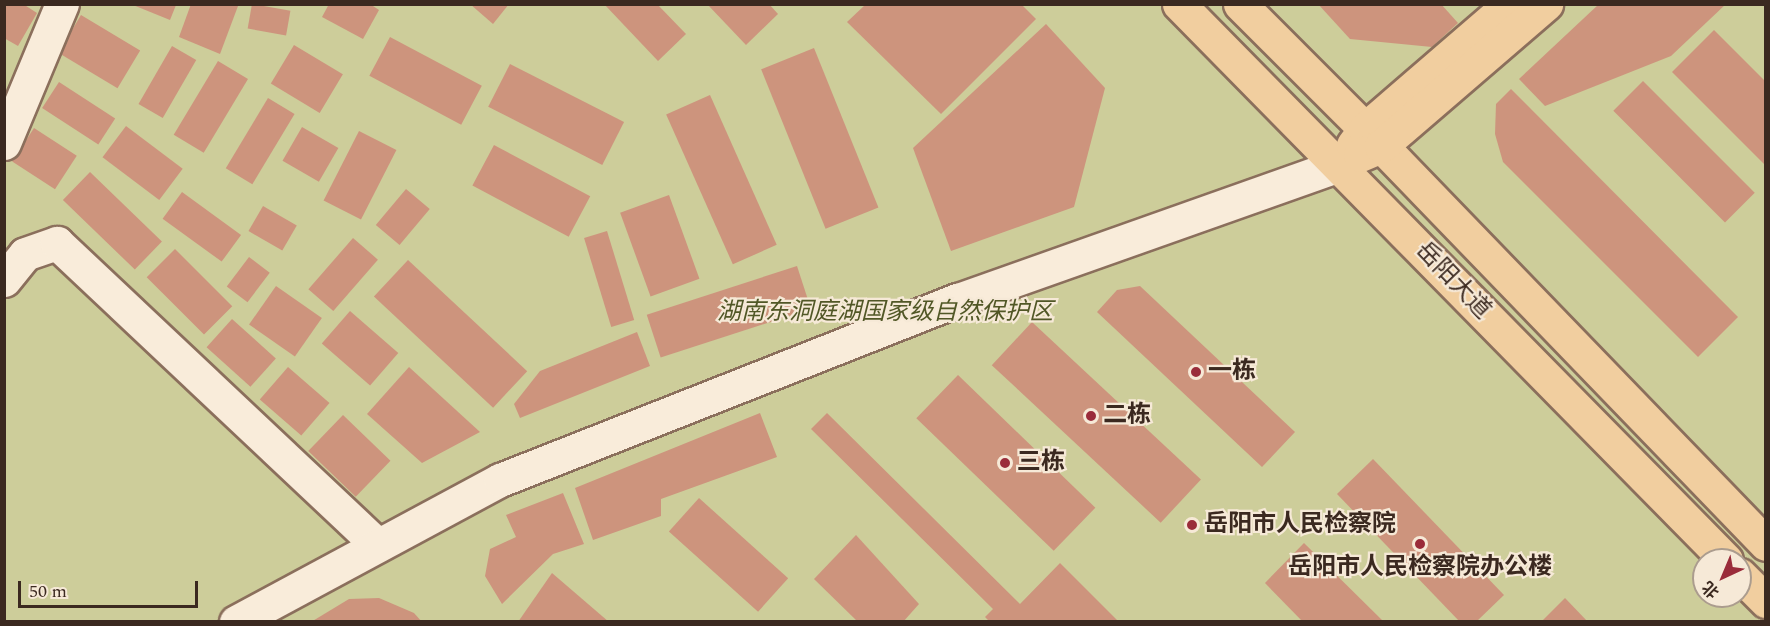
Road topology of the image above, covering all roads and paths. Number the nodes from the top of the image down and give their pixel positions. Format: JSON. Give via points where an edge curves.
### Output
{"nodes":[{"id":1,"x":62,"y":4,"type":"edge"},
{"id":2,"x":1179,"y":4,"type":"edge"},
{"id":3,"x":1240,"y":4,"type":"edge"},
{"id":4,"x":1509,"y":4,"type":"edge"},
{"id":5,"x":1546,"y":4,"type":"edge"},
{"id":6,"x":1373,"y":138,"type":"junction"},
{"id":7,"x":4,"y":143,"type":"edge"},
{"id":8,"x":1339,"y":165,"type":"junction"},
{"id":9,"x":4,"y":280,"type":"edge"},
{"id":10,"x":1766,"y":544,"type":"edge"},
{"id":11,"x":377,"y":545,"type":"junction"},
{"id":12,"x":1714,"y":548,"type":"edge"},
{"id":13,"x":1752,"y":587,"type":"edge"},
{"id":14,"x":1766,"y":601,"type":"edge"},
{"id":15,"x":236,"y":621,"type":"edge"}],
"edges":[{"from":1,"to":7,"type":"street"},
{"from":2,"to":8,"type":"main road","name":"岳阳大道"},
{"from":3,"to":6,"type":"main road","name":"岳阳大道"},
{"from":4,"to":6,"type":"main road"},
{"from":5,"to":6,"type":"main road"},
{"from":6,"to":8,"type":"main road"},
{"from":6,"to":10,"type":"main road","name":"岳阳大道"},
{"from":8,"to":11,"type":"street","via":[[958,300],[500,480]]},
{"from":8,"to":12,"type":"main road","name":"岳阳大道"},
{"from":9,"to":11,"type":"street","via":[[25,254],[57,243]]},
{"from":11,"to":15,"type":"street"},
{"from":13,"to":14,"type":"main road"}]}
